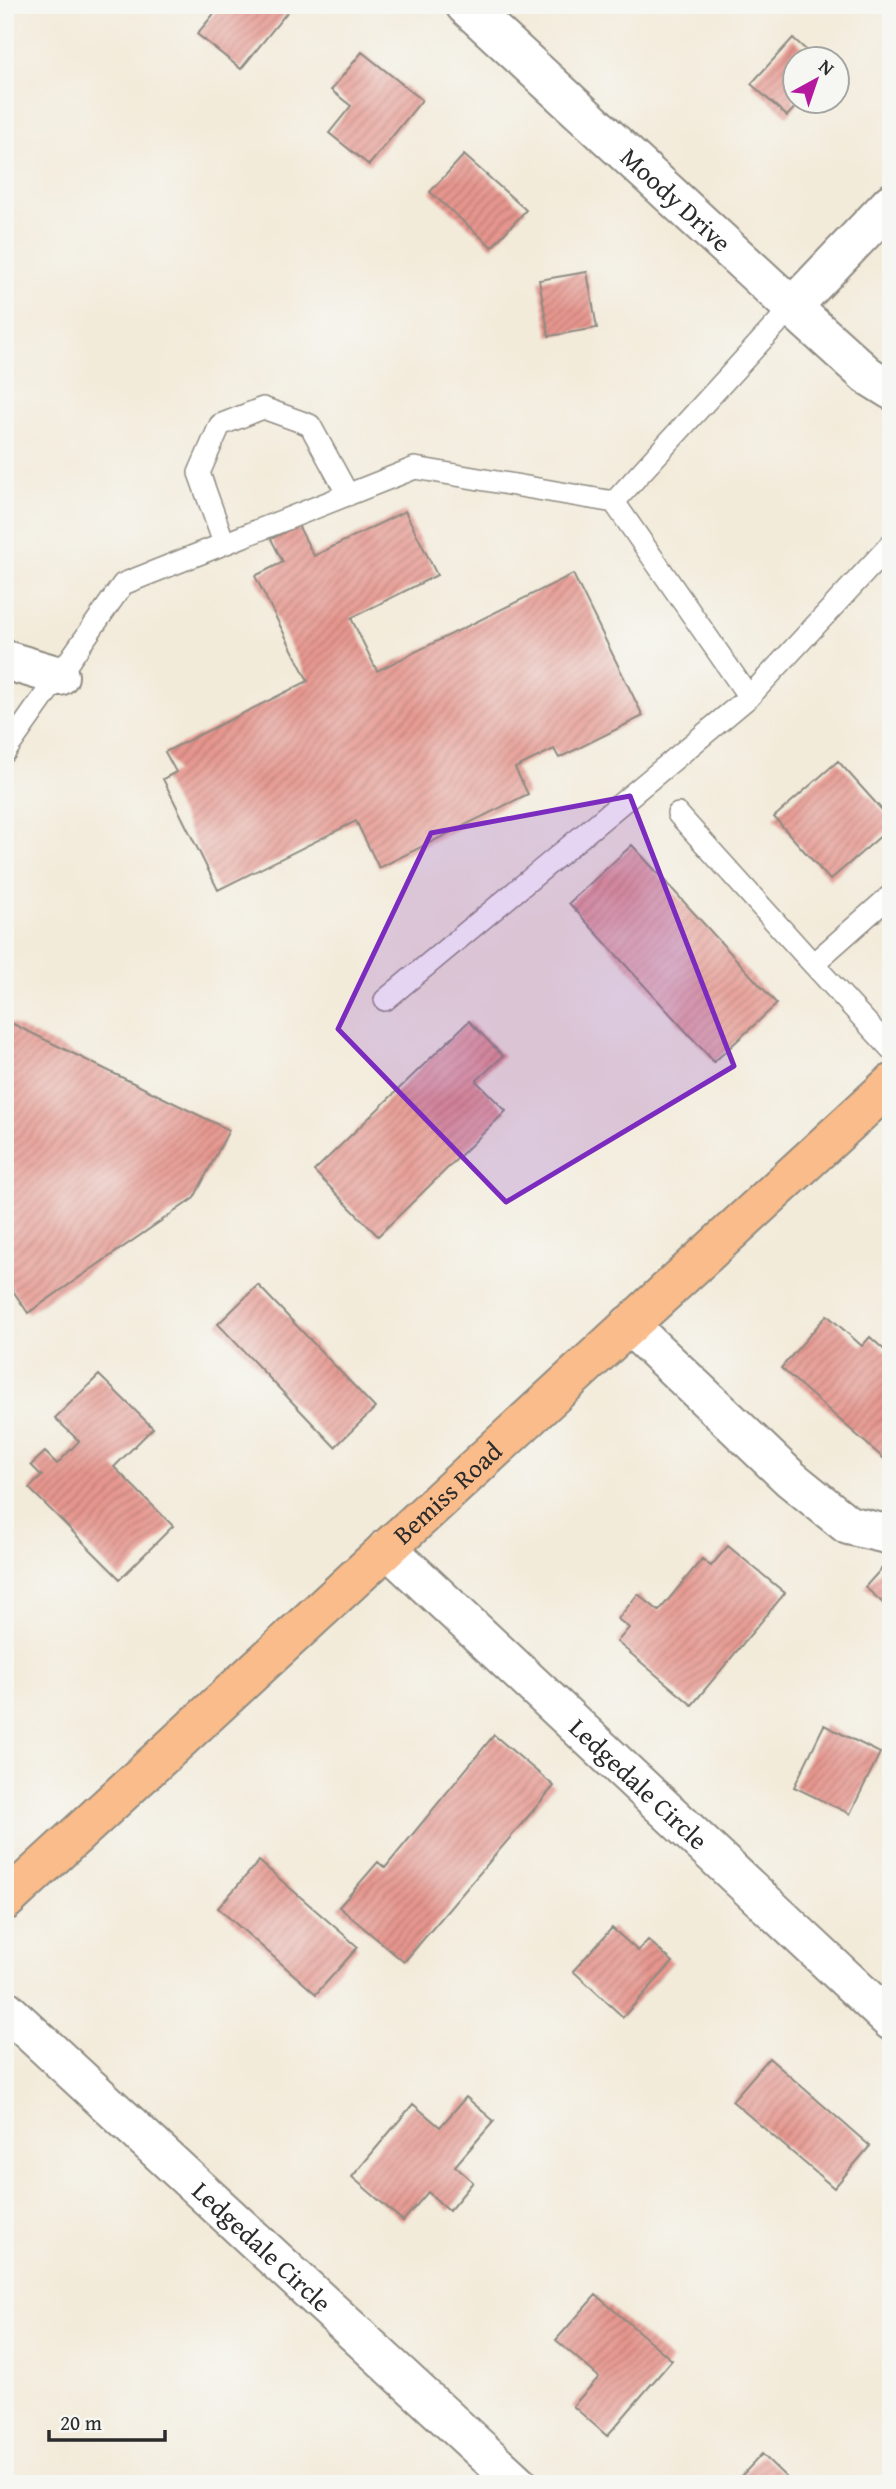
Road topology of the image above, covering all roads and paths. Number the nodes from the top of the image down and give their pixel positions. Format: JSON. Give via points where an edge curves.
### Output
{"nodes":[{"id":1,"x":465,"y":5,"type":"edge"},
{"id":2,"x":891,"y":203,"type":"edge"},
{"id":3,"x":792,"y":307,"type":"junction"},
{"id":4,"x":891,"y":390,"type":"edge"},
{"id":5,"x":348,"y":495,"type":"junction"},
{"id":6,"x":614,"y":502,"type":"junction"},
{"id":7,"x":225,"y":543,"type":"junction"},
{"id":8,"x":891,"y":544,"type":"edge"},
{"id":9,"x":5,"y":660,"type":"edge"},
{"id":10,"x":59,"y":676,"type":"junction"},
{"id":11,"x":749,"y":697,"type":"junction"},
{"id":12,"x":5,"y":752,"type":"edge"},
{"id":13,"x":678,"y":814,"type":"dead end"},
{"id":14,"x":891,"y":895,"type":"edge"},
{"id":15,"x":813,"y":964,"type":"junction"},
{"id":16,"x":385,"y":1000,"type":"dead end"},
{"id":17,"x":891,"y":1049,"type":"edge"},
{"id":18,"x":891,"y":1084,"type":"edge"},
{"id":19,"x":629,"y":1325,"type":"junction"},
{"id":20,"x":891,"y":1535,"type":"edge"},
{"id":21,"x":387,"y":1548,"type":"junction"},
{"id":22,"x":5,"y":1902,"type":"edge"},
{"id":23,"x":5,"y":2009,"type":"edge"},
{"id":24,"x":891,"y":2021,"type":"edge"},
{"id":25,"x":518,"y":2484,"type":"edge"}],
"edges":[{"from":1,"to":3,"type":"street","name":"Moody Drive"},
{"from":2,"to":3,"type":"street"},
{"from":3,"to":4,"type":"street","name":"Moody Drive","via":[[867,375]]},
{"from":3,"to":6,"type":"lane"},
{"from":5,"to":6,"type":"lane","via":[[415,468]]},
{"from":5,"to":7,"type":"lane"},
{"from":5,"to":7,"type":"lane","via":[[310,425],[263,408],[220,425],[199,473]]},
{"from":6,"to":11,"type":"lane"},
{"from":7,"to":10,"type":"lane","via":[[123,584]]},
{"from":8,"to":11,"type":"lane"},
{"from":9,"to":10,"type":"street"},
{"from":10,"to":12,"type":"lane"},
{"from":11,"to":16,"type":"lane"},
{"from":13,"to":15,"type":"lane"},
{"from":14,"to":15,"type":"lane"},
{"from":15,"to":17,"type":"lane"},
{"from":18,"to":19,"type":"main road","name":"Bemiss Road"},
{"from":19,"to":20,"type":"street","via":[[791,1479],[848,1525]]},
{"from":19,"to":21,"type":"main road","name":"Bemiss Road"},
{"from":21,"to":22,"type":"main road","name":"Bemiss Road"},
{"from":21,"to":24,"type":"street","name":"Ledgedale Circle"},
{"from":23,"to":25,"type":"street","name":"Ledgedale Circle"}]}
